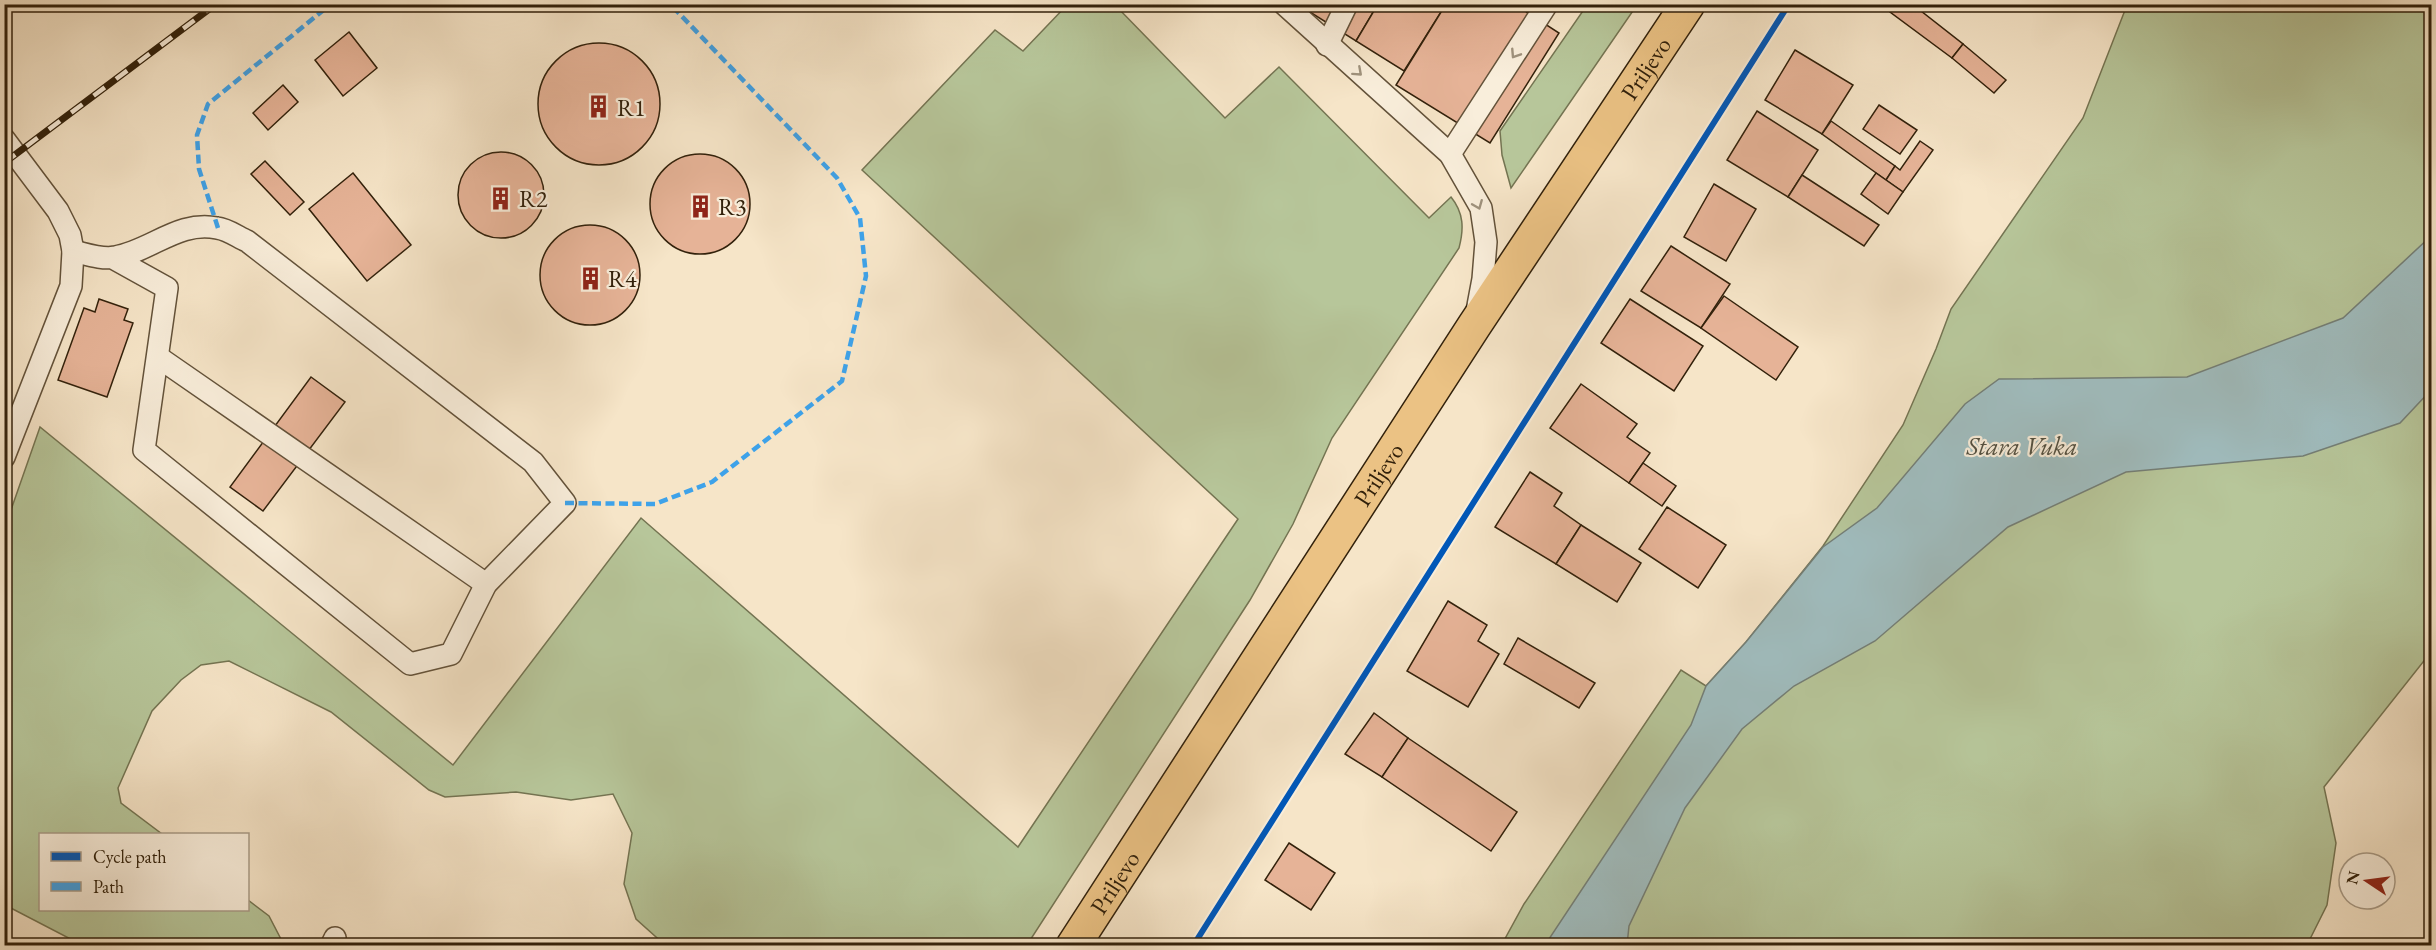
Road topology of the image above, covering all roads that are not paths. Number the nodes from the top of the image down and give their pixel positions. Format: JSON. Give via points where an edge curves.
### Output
{"nodes":[{"id":1,"x":1284,"y":4,"type":"edge"},
{"id":2,"x":1347,"y":4,"type":"edge"},
{"id":3,"x":1547,"y":4,"type":"edge"},
{"id":4,"x":1688,"y":4,"type":"edge"},
{"id":5,"x":1327,"y":45,"type":"junction"},
{"id":6,"x":4,"y":139,"type":"edge"},
{"id":7,"x":1450,"y":154,"type":"junction"},
{"id":8,"x":73,"y":251,"type":"junction"},
{"id":9,"x":113,"y":258,"type":"junction"},
{"id":10,"x":1474,"y":326,"type":"junction"},
{"id":11,"x":158,"y":357,"type":"junction"},
{"id":12,"x":4,"y":457,"type":"edge"},
{"id":13,"x":486,"y":584,"type":"junction"},
{"id":14,"x":1073,"y":945,"type":"edge"}],
"edges":[{"from":1,"to":5,"type":"lane"},
{"from":2,"to":5,"type":"lane"},
{"from":3,"to":7,"type":"lane","one_way":true},
{"from":4,"to":10,"type":"main road","name":"Priljevo"},
{"from":5,"to":7,"type":"lane","one_way":true},
{"from":6,"to":8,"type":"lane","via":[[58,211]]},
{"from":7,"to":10,"type":"lane","one_way":true,"via":[[1481,208],[1486,242]]},
{"from":8,"to":9,"type":"lane"},
{"from":8,"to":12,"type":"lane","via":[[71,286]]},
{"from":9,"to":11,"type":"lane","via":[[167,288]]},
{"from":9,"to":13,"type":"lane","via":[[189,227],[218,228],[247,241],[533,462],[565,503]]},
{"from":10,"to":14,"type":"main road","name":"Priljevo"},
{"from":11,"to":13,"type":"lane"},
{"from":11,"to":13,"type":"lane","via":[[144,450],[410,664],[451,654]]}]}
